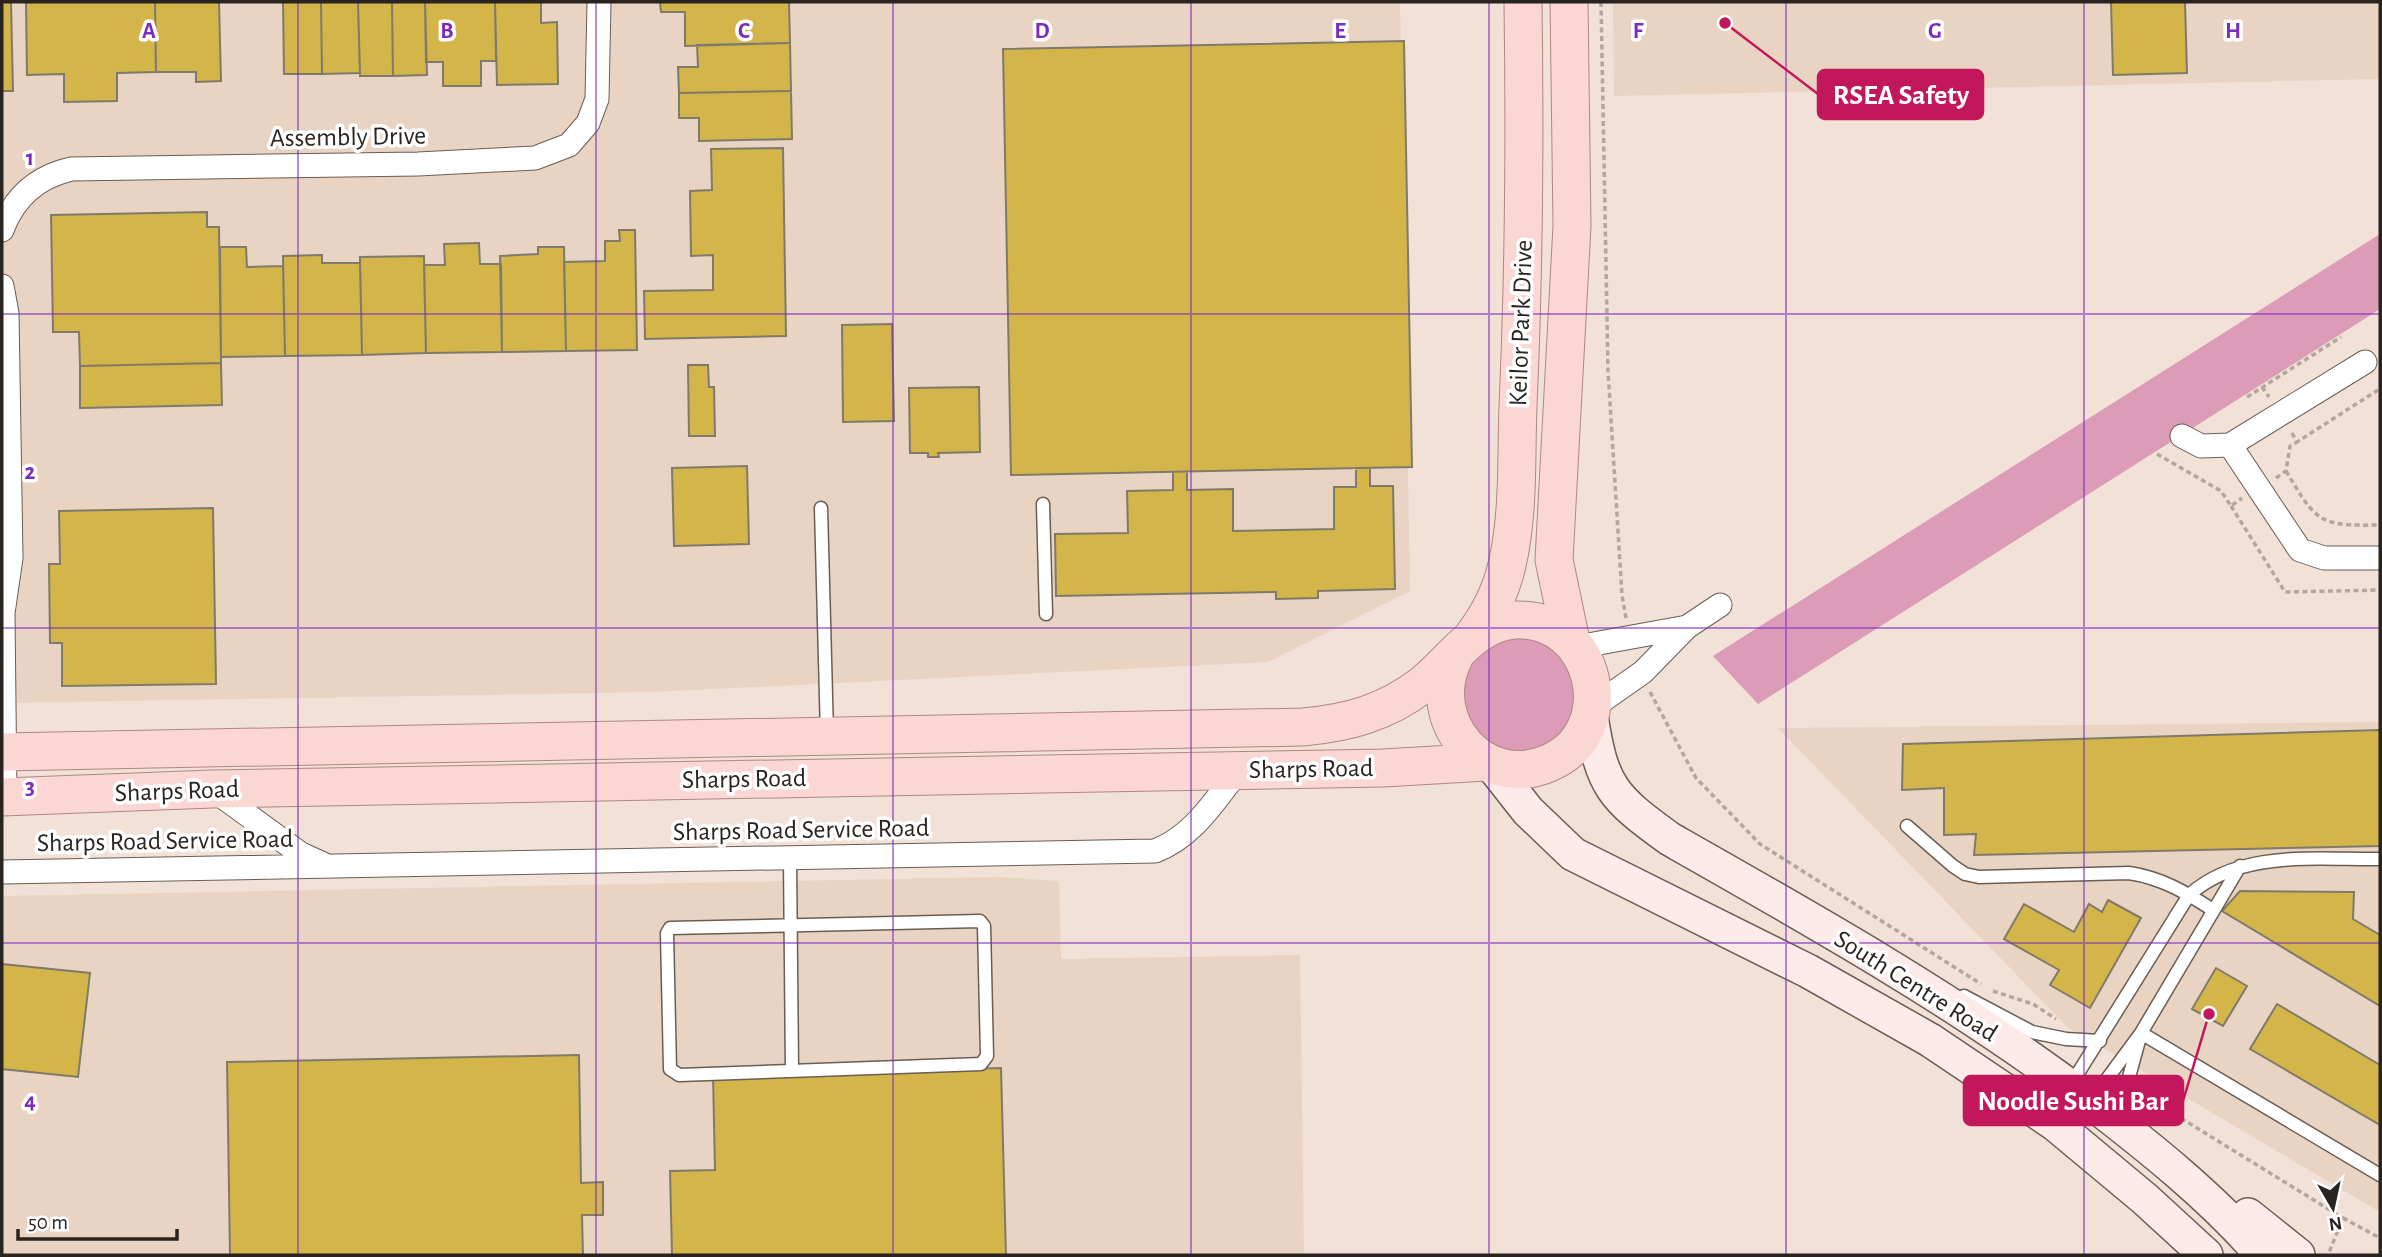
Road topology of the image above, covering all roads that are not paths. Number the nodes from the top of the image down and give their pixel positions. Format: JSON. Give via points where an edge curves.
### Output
{"nodes":[{"id":1,"x":599,"y":2,"type":"edge"},
{"id":2,"x":1523,"y":2,"type":"edge"},
{"id":3,"x":1569,"y":2,"type":"edge"},
{"id":4,"x":2,"y":230,"type":"edge"},
{"id":5,"x":2,"y":286,"type":"edge"},
{"id":6,"x":2365,"y":362,"type":"dead end"},
{"id":7,"x":2182,"y":436,"type":"dead end"},
{"id":8,"x":2230,"y":444,"type":"junction"},
{"id":9,"x":1043,"y":504,"type":"dead end"},
{"id":10,"x":821,"y":508,"type":"dead end"},
{"id":11,"x":2380,"y":558,"type":"edge"},
{"id":12,"x":1720,"y":606,"type":"dead end"},
{"id":13,"x":3,"y":609,"type":"edge"},
{"id":14,"x":1046,"y":614,"type":"dead end"},
{"id":15,"x":1687,"y":627,"type":"junction"},
{"id":16,"x":1574,"y":644,"type":"junction"},
{"id":17,"x":1463,"y":647,"type":"junction"},
{"id":18,"x":1592,"y":711,"type":"junction"},
{"id":19,"x":827,"y":734,"type":"junction"},
{"id":20,"x":4,"y":752,"type":"edge"},
{"id":21,"x":1488,"y":763,"type":"junction"},
{"id":22,"x":1239,"y":770,"type":"junction"},
{"id":23,"x":212,"y":789,"type":"junction"},
{"id":24,"x":3,"y":797,"type":"edge"},
{"id":25,"x":1907,"y":826,"type":"dead end"},
{"id":26,"x":790,"y":858,"type":"junction"},
{"id":27,"x":2380,"y":859,"type":"edge"},
{"id":28,"x":2240,"y":866,"type":"junction"},
{"id":29,"x":330,"y":867,"type":"junction"},
{"id":30,"x":2,"y":872,"type":"edge"},
{"id":31,"x":2189,"y":895,"type":"junction"},
{"id":32,"x":2213,"y":910,"type":"junction"},
{"id":33,"x":791,"y":924,"type":"junction"},
{"id":34,"x":1849,"y":944,"type":"junction"},
{"id":35,"x":2141,"y":1033,"type":"junction"},
{"id":36,"x":2101,"y":1041,"type":"junction"},
{"id":37,"x":792,"y":1071,"type":"junction"},
{"id":38,"x":2080,"y":1094,"type":"junction"},
{"id":39,"x":2055,"y":1124,"type":"junction"},
{"id":40,"x":2130,"y":1133,"type":"junction"},
{"id":41,"x":2166,"y":1163,"type":"junction"},
{"id":42,"x":2380,"y":1175,"type":"edge"},
{"id":43,"x":2206,"y":1255,"type":"edge"},
{"id":44,"x":2262,"y":1255,"type":"edge"},
{"id":45,"x":2298,"y":1255,"type":"edge"}],
"edges":[{"from":1,"to":4,"type":"street","name":"Assembly Drive","via":[[594,111],[579,135],[558,152],[535,158],[418,164],[71,169],[32,186],[11,208]]},
{"from":2,"to":17,"type":"main road","name":"Keilor Park Drive","via":[[1523,288],[1513,526],[1501,586],[1484,621]]},
{"from":3,"to":16,"type":"main road","name":"Keilor Park Drive","via":[[1572,226],[1554,560]]},
{"from":5,"to":13,"type":"street","via":[[7,313],[11,558]]},
{"from":6,"to":8,"type":"street"},
{"from":7,"to":8,"type":"street","via":[[2201,446]]},
{"from":8,"to":11,"type":"street","via":[[2300,550],[2324,558]]},
{"from":9,"to":14,"type":"lane"},
{"from":10,"to":19,"type":"lane"},
{"from":12,"to":15,"type":"street"},
{"from":13,"to":20,"type":"street"},
{"from":15,"to":16,"type":"street","via":[[1632,639]]},
{"from":15,"to":18,"type":"street","via":[[1643,672]]},
{"from":16,"to":17,"type":"main road","via":[[1554,629],[1523,620],[1502,622]]},
{"from":16,"to":18,"type":"main road","via":[[1591,675]]},
{"from":17,"to":19,"type":"main road","name":"Sharps Road","via":[[1420,687],[1382,710],[1339,724]]},
{"from":17,"to":21,"type":"main road","via":[[1445,687],[1447,717],[1462,743]]},
{"from":18,"to":21,"type":"main road","via":[[1572,748],[1552,762],[1515,769]]},
{"from":18,"to":34,"type":"street","name":"South Centre Road","via":[[1603,773],[1638,815]]},
{"from":19,"to":20,"type":"main road","name":"Sharps Road"},
{"from":20,"to":24,"type":"street"},
{"from":21,"to":22,"type":"main road","name":"Sharps Road"},
{"from":21,"to":39,"type":"street","name":"South Centre Road","via":[[1542,826],[1573,854],[1868,1003]]},
{"from":22,"to":23,"type":"main road","name":"Sharps Road"},
{"from":22,"to":26,"type":"street","name":"Sharps Road Service Road","via":[[1189,833],[1155,850]]},
{"from":23,"to":24,"type":"main road","name":"Sharps Road"},
{"from":23,"to":29,"type":"street","name":"Sharps Road Service Road","via":[[301,854]]},
{"from":25,"to":31,"type":"lane","via":[[1965,874],[1995,878],[2129,873],[2166,881]]},
{"from":26,"to":29,"type":"street","name":"Sharps Road Service Road"},
{"from":26,"to":33,"type":"lane"},
{"from":27,"to":28,"type":"lane","via":[[2267,861]]},
{"from":28,"to":31,"type":"lane","via":[[2214,876]]},
{"from":28,"to":32,"type":"lane"},
{"from":29,"to":30,"type":"street","name":"Sharps Road Service Road"},
{"from":31,"to":32,"type":"lane"},
{"from":31,"to":36,"type":"lane"},
{"from":32,"to":35,"type":"lane"},
{"from":33,"to":37,"type":"lane"},
{"from":33,"to":37,"type":"lane","via":[[677,926],[667,933],[672,1072]]},
{"from":33,"to":37,"type":"lane","via":[[980,921],[984,926],[987,1056],[981,1064],[971,1066]]},
{"from":34,"to":36,"type":"lane","via":[[2032,1032]]},
{"from":34,"to":38,"type":"street","name":"South Centre Road","via":[[1954,1006]]},
{"from":35,"to":38,"type":"lane"},
{"from":35,"to":40,"type":"lane","via":[[2131,1065]]},
{"from":35,"to":42,"type":"lane"},
{"from":36,"to":38,"type":"lane"},
{"from":38,"to":39,"type":"lane"},
{"from":38,"to":39,"type":"lane"},
{"from":38,"to":40,"type":"street","name":"South Centre Road"},
{"from":39,"to":43,"type":"street","name":"South Centre Road"},
{"from":40,"to":41,"type":"street","name":"South Centre Road"},
{"from":41,"to":44,"type":"street","name":"South Centre Road"},
{"from":41,"to":45,"type":"street","via":[[2232,1200]]}]}
